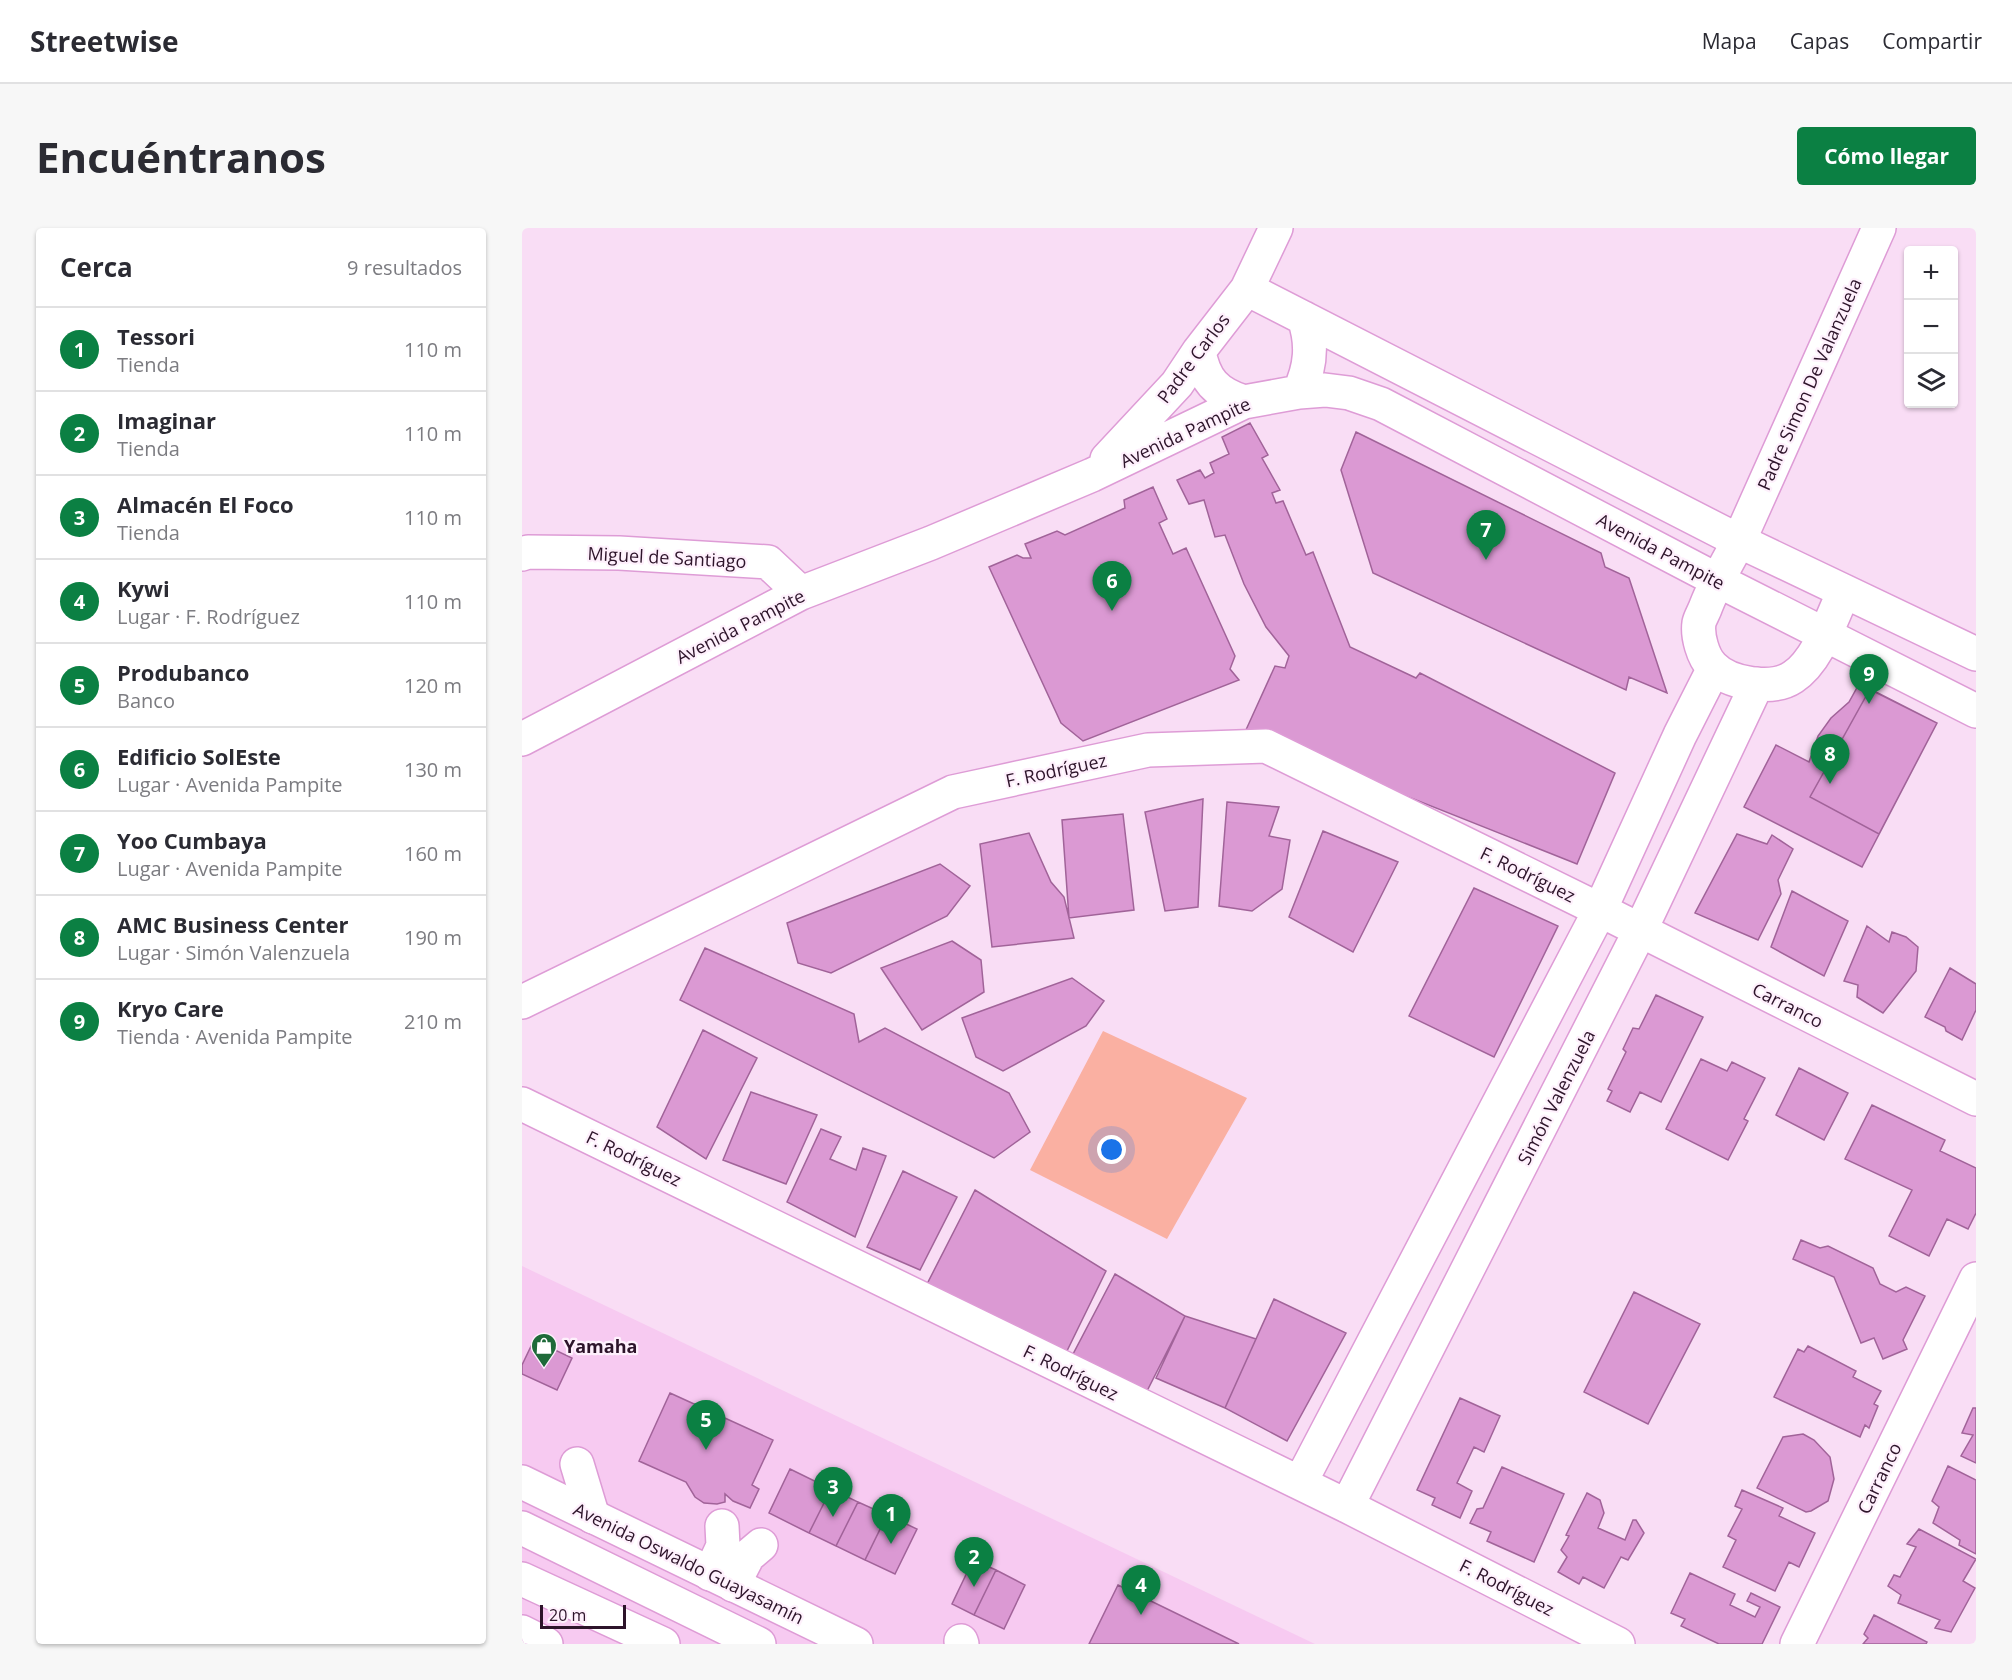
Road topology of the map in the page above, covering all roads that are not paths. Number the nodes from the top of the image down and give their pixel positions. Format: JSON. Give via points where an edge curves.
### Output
{"nodes":[{"id":1,"x":1276,"y":228,"type":"edge"},
{"id":2,"x":1879,"y":228,"type":"edge"},
{"id":3,"x":1247,"y":289,"type":"junction"},
{"id":4,"x":1304,"y":318,"type":"junction"},
{"id":5,"x":1199,"y":351,"type":"junction"},
{"id":6,"x":1299,"y":392,"type":"junction"},
{"id":7,"x":1244,"y":402,"type":"junction"},
{"id":8,"x":1092,"y":476,"type":"junction"},
{"id":9,"x":1739,"y":541,"type":"junction"},
{"id":10,"x":522,"y":554,"type":"edge"},
{"id":11,"x":1717,"y":580,"type":"junction"},
{"id":12,"x":1844,"y":591,"type":"junction"},
{"id":13,"x":801,"y":593,"type":"junction"},
{"id":14,"x":1825,"y":635,"type":"junction"},
{"id":15,"x":1976,"y":654,"type":"edge"},
{"id":16,"x":1714,"y":668,"type":"junction"},
{"id":17,"x":1757,"y":684,"type":"junction"},
{"id":18,"x":1976,"y":711,"type":"edge"},
{"id":19,"x":522,"y":739,"type":"edge"},
{"id":20,"x":1600,"y":910,"type":"junction"},
{"id":21,"x":1640,"y":931,"type":"junction"},
{"id":22,"x":522,"y":1002,"type":"edge"},
{"id":23,"x":1515,"y":1072,"type":"junction"},
{"id":24,"x":1976,"y":1099,"type":"edge"},
{"id":25,"x":522,"y":1104,"type":"edge"},
{"id":26,"x":1547,"y":1113,"type":"junction"},
{"id":27,"x":1976,"y":1279,"type":"edge"},
{"id":28,"x":1402,"y":1287,"type":"junction"},
{"id":29,"x":1438,"y":1328,"type":"junction"},
{"id":30,"x":577,"y":1464,"type":"dead end"},
{"id":31,"x":522,"y":1482,"type":"edge"},
{"id":32,"x":1300,"y":1483,"type":"junction"},
{"id":33,"x":1347,"y":1506,"type":"junction"},
{"id":34,"x":593,"y":1517,"type":"junction"},
{"id":35,"x":722,"y":1526,"type":"dead end"},
{"id":36,"x":522,"y":1528,"type":"edge"},
{"id":37,"x":761,"y":1545,"type":"dead end"},
{"id":38,"x":522,"y":1579,"type":"edge"},
{"id":39,"x":722,"y":1580,"type":"junction"},
{"id":40,"x":522,"y":1602,"type":"edge"},
{"id":41,"x":522,"y":1632,"type":"edge"},
{"id":42,"x":546,"y":1644,"type":"edge"},
{"id":43,"x":613,"y":1644,"type":"edge"},
{"id":44,"x":663,"y":1644,"type":"edge"},
{"id":45,"x":759,"y":1644,"type":"edge"},
{"id":46,"x":856,"y":1644,"type":"edge"},
{"id":47,"x":1618,"y":1644,"type":"edge"},
{"id":48,"x":1797,"y":1644,"type":"edge"}],
"edges":[{"from":1,"to":3,"type":"street","name":"Padre Carlos"},
{"from":2,"to":9,"type":"street","name":"Padre Simon De Valanzuela"},
{"from":3,"to":4,"type":"street"},
{"from":3,"to":5,"type":"street","name":"Padre Carlos"},
{"from":4,"to":6,"type":"street","via":[[1309,333],[1309,363]]},
{"from":4,"to":9,"type":"street"},
{"from":5,"to":7,"type":"street","via":[[1208,378],[1218,389]]},
{"from":5,"to":8,"type":"street","name":"Padre Carlos","via":[[1177,384]]},
{"from":6,"to":7,"type":"street","name":"Avenida Pampite"},
{"from":6,"to":11,"type":"street","name":"Avenida Pampite","via":[[1349,393],[1381,404]]},
{"from":7,"to":8,"type":"street","name":"Avenida Pampite"},
{"from":8,"to":13,"type":"street","name":"Avenida Pampite"},
{"from":9,"to":11,"type":"street"},
{"from":9,"to":12,"type":"street"},
{"from":10,"to":13,"type":"street","name":"Miguel de Santiago","via":[[619,554],[768,562]]},
{"from":11,"to":14,"type":"street","name":"Avenida Pampite"},
{"from":11,"to":16,"type":"street","via":[[1699,624],[1702,646]]},
{"from":12,"to":14,"type":"street"},
{"from":12,"to":15,"type":"street"},
{"from":13,"to":19,"type":"street","name":"Avenida Pampite"},
{"from":14,"to":17,"type":"street","via":[[1793,677],[1777,684]]},
{"from":14,"to":18,"type":"street","name":"Avenida Pampite"},
{"from":16,"to":17,"type":"street","via":[[1734,679]]},
{"from":16,"to":20,"type":"street"},
{"from":17,"to":21,"type":"street","name":"Simón Valenzuela"},
{"from":20,"to":21,"type":"street","name":"Carranco"},
{"from":20,"to":22,"type":"street","name":"F. Rodríguez","via":[[1266,746],[1148,750],[952,792]]},
{"from":20,"to":23,"type":"street"},
{"from":21,"to":24,"type":"street","name":"Carranco"},
{"from":21,"to":26,"type":"street","name":"Simón Valenzuela"},
{"from":23,"to":26,"type":"street"},
{"from":23,"to":28,"type":"street"},
{"from":25,"to":32,"type":"street","name":"F. Rodríguez"},
{"from":26,"to":29,"type":"street","name":"Simón Valenzuela"},
{"from":27,"to":48,"type":"street","name":"Carranco"},
{"from":28,"to":29,"type":"street"},
{"from":28,"to":32,"type":"street"},
{"from":29,"to":33,"type":"street","name":"Simón Valenzuela"},
{"from":30,"to":34,"type":"street"},
{"from":31,"to":34,"type":"street","name":"Avenida Oswaldo Guayasamín"},
{"from":32,"to":33,"type":"street","name":"F. Rodríguez"},
{"from":33,"to":47,"type":"street","name":"F. Rodríguez"},
{"from":34,"to":39,"type":"street","name":"Avenida Oswaldo Guayasamín"},
{"from":35,"to":39,"type":"street"},
{"from":36,"to":45,"type":"street"},
{"from":37,"to":39,"type":"street"},
{"from":38,"to":44,"type":"street"},
{"from":39,"to":46,"type":"street","name":"Avenida Oswaldo Guayasamín"},
{"from":40,"to":43,"type":"street"},
{"from":41,"to":42,"type":"street"}]}
